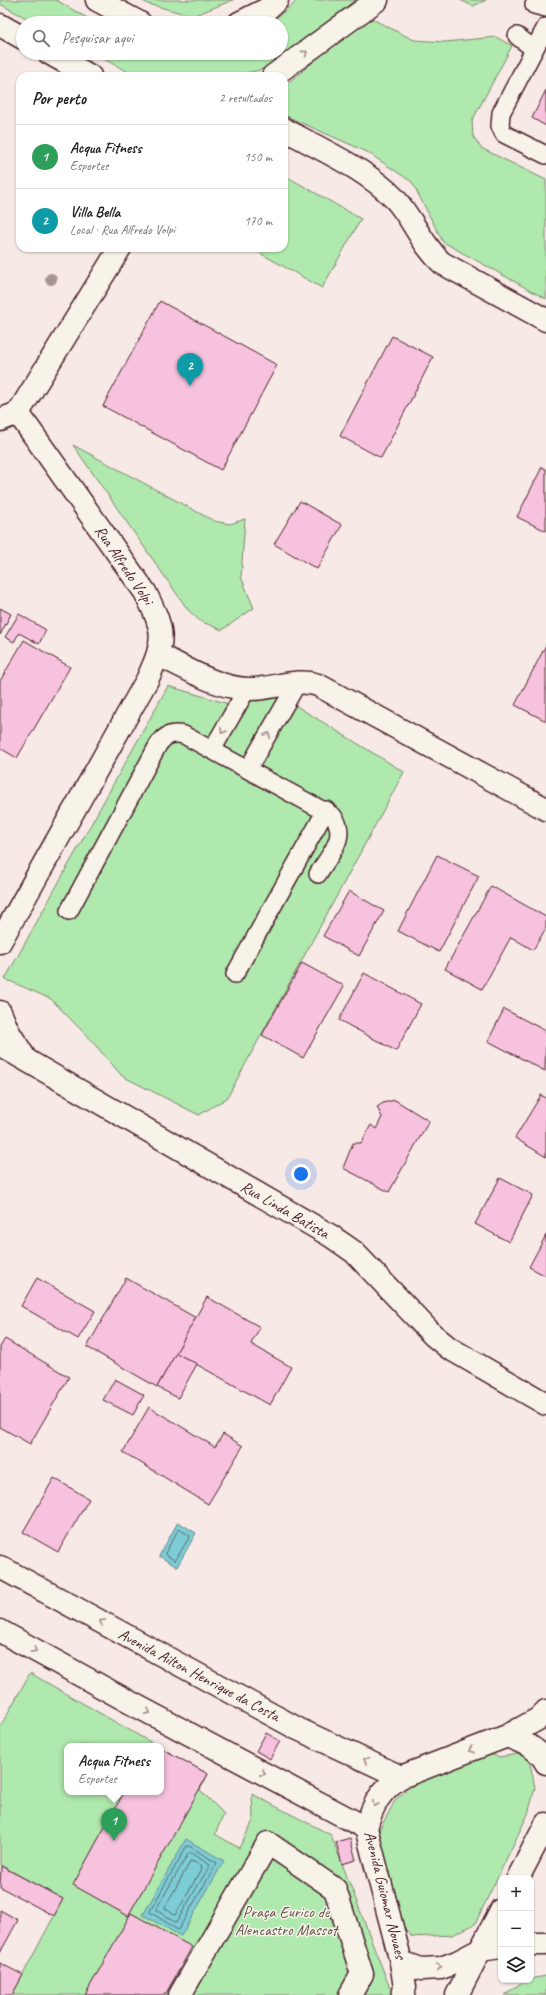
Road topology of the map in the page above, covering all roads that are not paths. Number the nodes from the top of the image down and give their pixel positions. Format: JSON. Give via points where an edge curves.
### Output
{"nodes":[{"id":1,"x":97,"y":0,"type":"edge"},
{"id":2,"x":277,"y":0,"type":"edge"},
{"id":3,"x":376,"y":0,"type":"edge"},
{"id":4,"x":127,"y":16,"type":"edge"},
{"id":5,"x":253,"y":16,"type":"edge"},
{"id":6,"x":0,"y":25,"type":"edge"},
{"id":7,"x":546,"y":27,"type":"edge"},
{"id":8,"x":16,"y":34,"type":"edge"},
{"id":9,"x":517,"y":36,"type":"dead end"},
{"id":10,"x":534,"y":49,"type":"junction"},
{"id":11,"x":61,"y":60,"type":"edge"},
{"id":12,"x":83,"y":72,"type":"edge"},
{"id":13,"x":278,"y":72,"type":"edge"},
{"id":14,"x":288,"y":130,"type":"edge"},
{"id":15,"x":546,"y":155,"type":"edge"},
{"id":16,"x":117,"y":252,"type":"edge"},
{"id":17,"x":546,"y":320,"type":"edge"},
{"id":18,"x":9,"y":417,"type":"edge"},
{"id":19,"x":159,"y":655,"type":"junction"},
{"id":20,"x":298,"y":682,"type":"junction"},
{"id":21,"x":247,"y":689,"type":"junction"},
{"id":22,"x":212,"y":750,"type":"junction"},
{"id":23,"x":248,"y":768,"type":"junction"},
{"id":24,"x":546,"y":809,"type":"edge"},
{"id":25,"x":326,"y":810,"type":"junction"},
{"id":26,"x":318,"y":874,"type":"dead end"},
{"id":27,"x":69,"y":911,"type":"dead end"},
{"id":28,"x":0,"y":942,"type":"edge"},
{"id":29,"x":235,"y":974,"type":"dead end"},
{"id":30,"x":0,"y":1012,"type":"edge"},
{"id":31,"x":0,"y":1045,"type":"edge"},
{"id":32,"x":28,"y":1062,"type":"junction"},
{"id":33,"x":546,"y":1404,"type":"edge"},
{"id":34,"x":0,"y":1567,"type":"edge"},
{"id":35,"x":0,"y":1631,"type":"edge"},
{"id":36,"x":546,"y":1711,"type":"edge"},
{"id":37,"x":507,"y":1736,"type":"junction"},
{"id":38,"x":546,"y":1763,"type":"edge"},
{"id":39,"x":401,"y":1777,"type":"junction"},
{"id":40,"x":546,"y":1824,"type":"edge"},
{"id":41,"x":366,"y":1828,"type":"junction"},
{"id":42,"x":520,"y":1875,"type":"edge"},
{"id":43,"x":500,"y":1911,"type":"edge"},
{"id":44,"x":534,"y":1944,"type":"edge"},
{"id":45,"x":546,"y":1944,"type":"edge"},
{"id":46,"x":498,"y":1947,"type":"edge"},
{"id":47,"x":480,"y":1950,"type":"junction"},
{"id":48,"x":401,"y":1962,"type":"junction"},
{"id":49,"x":180,"y":1995,"type":"edge"},
{"id":50,"x":350,"y":1995,"type":"edge"},
{"id":51,"x":403,"y":1995,"type":"edge"},
{"id":52,"x":457,"y":1995,"type":"edge"}],
"edges":[{"from":1,"to":4,"type":"street"},
{"from":2,"to":5,"type":"street"},
{"from":13,"to":3,"type":"street","one_way":true},
{"from":6,"to":8,"type":"street"},
{"from":7,"to":10,"type":"lane"},
{"from":9,"to":10,"type":"lane"},
{"from":10,"to":15,"type":"lane","via":[[501,113],[500,126],[504,134]]},
{"from":11,"to":12,"type":"street"},
{"from":14,"to":17,"type":"street","via":[[366,175],[382,187],[396,201],[432,254],[442,263]]},
{"from":16,"to":18,"type":"street","name":"Rua Alfredo Volpi"},
{"from":18,"to":19,"type":"street","name":"Rua Alfredo Volpi","via":[[145,592],[158,617],[162,636]]},
{"from":19,"to":21,"type":"street","via":[[202,676]]},
{"from":19,"to":28,"type":"street","name":"Rua Alfredo Volpi"},
{"from":20,"to":21,"type":"street"},
{"from":23,"to":20,"type":"lane","one_way":true},
{"from":20,"to":24,"type":"street","via":[[318,685]]},
{"from":21,"to":22,"type":"lane","one_way":true},
{"from":22,"to":23,"type":"lane"},
{"from":22,"to":27,"type":"lane","via":[[176,733],[163,739]]},
{"from":23,"to":25,"type":"lane"},
{"from":25,"to":26,"type":"lane","via":[[341,830],[339,839]]},
{"from":25,"to":29,"type":"lane"},
{"from":30,"to":32,"type":"street","via":[[8,1031]]},
{"from":31,"to":32,"type":"street","name":"Rua Linda Batista"},
{"from":32,"to":33,"type":"street","name":"Rua Linda Batista","via":[[331,1236],[354,1252],[449,1348]]},
{"from":39,"to":34,"type":"street","name":"Avenida Ailton Henrique da Costa","one_way":true,"via":[[298,1729]]},
{"from":35,"to":41,"type":"street","one_way":true},
{"from":36,"to":37,"type":"street","name":"Avenida Guiomar Novaes","via":[[538,1719]]},
{"from":37,"to":38,"type":"street","via":[[526,1744],[542,1756]]},
{"from":37,"to":39,"type":"street","name":"Avenida Guiomar Novaes","one_way":true},
{"from":39,"to":41,"type":"street","name":"Avenida Guiomar Novaes","one_way":true,"via":[[380,1795],[371,1811]]},
{"from":40,"to":42,"type":"street"},
{"from":41,"to":48,"type":"street","name":"Avenida Guiomar Novaes"},
{"from":43,"to":47,"type":"street"},
{"from":44,"to":45,"type":"street"},
{"from":46,"to":47,"type":"street"},
{"from":48,"to":47,"type":"street","one_way":true,"via":[[421,1969],[441,1968]]},
{"from":47,"to":52,"type":"street"},
{"from":48,"to":51,"type":"street","name":"Avenida Guiomar Novaes","via":[[405,1987]]},
{"from":49,"to":50,"type":"street","via":[[268,1843],[335,1889],[362,1974]]}]}
